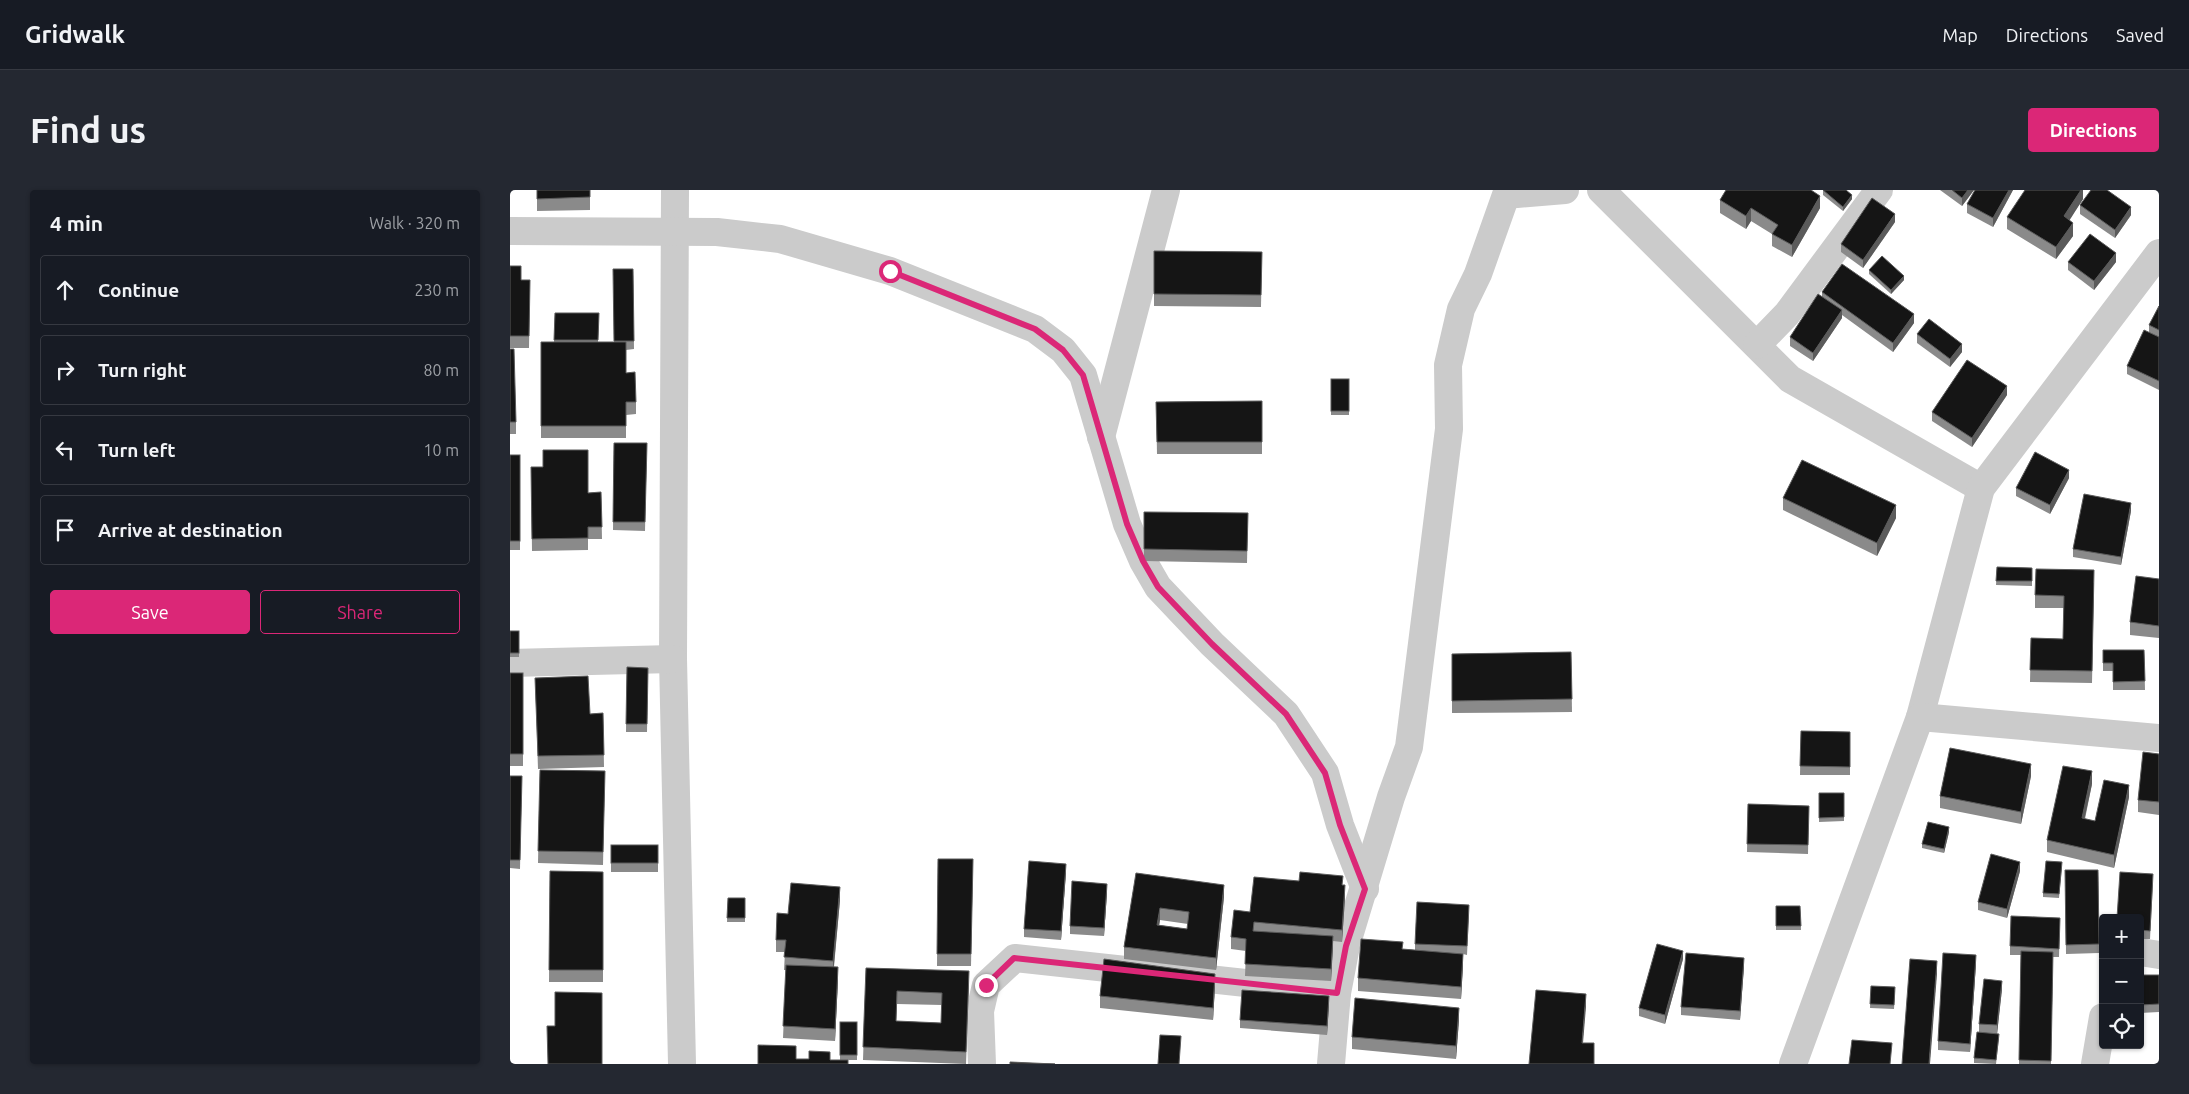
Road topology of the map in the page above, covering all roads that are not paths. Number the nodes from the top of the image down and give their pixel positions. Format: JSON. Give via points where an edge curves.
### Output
{"nodes":[{"id":1,"x":675,"y":190,"type":"edge"},
{"id":2,"x":1166,"y":190,"type":"edge"},
{"id":3,"x":1565,"y":190,"type":"edge"},
{"id":4,"x":1600,"y":190,"type":"edge"},
{"id":5,"x":1879,"y":190,"type":"edge"},
{"id":6,"x":1501,"y":192,"type":"edge"},
{"id":7,"x":510,"y":231,"type":"edge"},
{"id":8,"x":675,"y":232,"type":"junction"},
{"id":9,"x":2159,"y":253,"type":"edge"},
{"id":10,"x":1757,"y":345,"type":"junction"},
{"id":11,"x":1101,"y":437,"type":"junction"},
{"id":12,"x":1980,"y":488,"type":"junction"},
{"id":13,"x":673,"y":659,"type":"junction"},
{"id":14,"x":510,"y":662,"type":"edge"},
{"id":15,"x":1920,"y":717,"type":"junction"},
{"id":16,"x":2159,"y":738,"type":"edge"},
{"id":17,"x":1365,"y":889,"type":"junction"},
{"id":18,"x":2144,"y":953,"type":"edge"},
{"id":19,"x":2159,"y":955,"type":"edge"},
{"id":20,"x":1337,"y":993,"type":"junction"},
{"id":21,"x":2099,"y":1040,"type":"edge"},
{"id":22,"x":682,"y":1064,"type":"edge"},
{"id":23,"x":982,"y":1064,"type":"edge"},
{"id":24,"x":1331,"y":1064,"type":"edge"},
{"id":25,"x":1792,"y":1064,"type":"edge"},
{"id":26,"x":2095,"y":1064,"type":"edge"}],
"edges":[{"from":1,"to":8,"type":"street"},
{"from":2,"to":11,"type":"street"},
{"from":3,"to":6,"type":"street"},
{"from":4,"to":10,"type":"street"},
{"from":5,"to":10,"type":"street","via":[[1787,314]]},
{"from":6,"to":17,"type":"street","via":[[1478,274],[1461,309],[1448,365],[1449,429],[1409,747]]},
{"from":7,"to":8,"type":"street"},
{"from":8,"to":11,"type":"street","via":[[717,232],[780,239],[890,271],[1035,329],[1063,350],[1083,375]]},
{"from":8,"to":13,"type":"street"},
{"from":9,"to":12,"type":"street"},
{"from":10,"to":12,"type":"street","via":[[1790,379]]},
{"from":11,"to":17,"type":"street","via":[[1127,524],[1158,587],[1286,714],[1325,773],[1340,825]]},
{"from":12,"to":15,"type":"street"},
{"from":13,"to":14,"type":"street"},
{"from":13,"to":22,"type":"street"},
{"from":15,"to":16,"type":"street"},
{"from":15,"to":25,"type":"street"},
{"from":17,"to":20,"type":"street","via":[[1346,946]]},
{"from":18,"to":19,"type":"street"},
{"from":20,"to":23,"type":"street","via":[[1014,958],[986,985],[980,1012]]},
{"from":20,"to":24,"type":"street"},
{"from":21,"to":26,"type":"street"}]}
